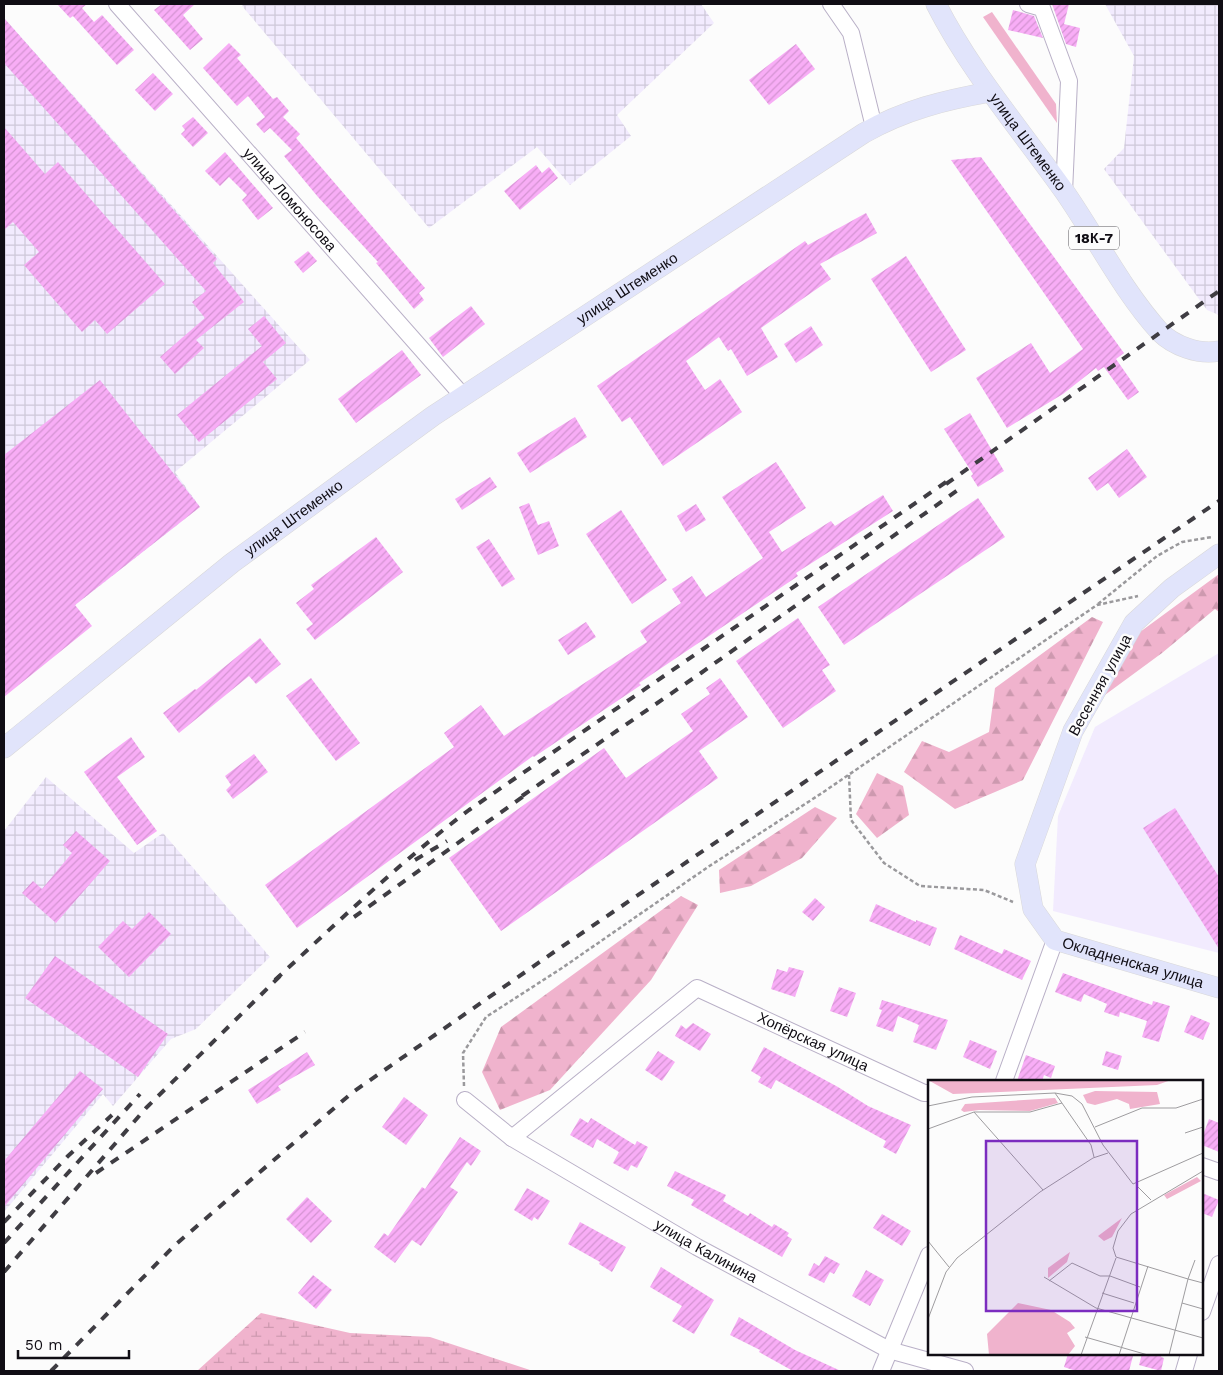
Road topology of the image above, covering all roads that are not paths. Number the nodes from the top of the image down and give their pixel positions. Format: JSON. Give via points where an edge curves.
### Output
{"nodes":[{"id":1,"x":117,"y":4,"type":"edge"},
{"id":2,"x":831,"y":4,"type":"edge"},
{"id":3,"x":936,"y":4,"type":"edge"},
{"id":4,"x":1028,"y":4,"type":"edge"},
{"id":5,"x":990,"y":92,"type":"junction"},
{"id":6,"x":874,"y":127,"type":"junction"},
{"id":7,"x":1064,"y":192,"type":"junction"},
{"id":8,"x":1219,"y":351,"type":"edge"},
{"id":9,"x":463,"y":396,"type":"junction"},
{"id":10,"x":1219,"y":554,"type":"edge"},
{"id":11,"x":4,"y":748,"type":"edge"},
{"id":12,"x":1034,"y":910,"type":"joint"},
{"id":13,"x":1054,"y":940,"type":"junction"},
{"id":14,"x":1219,"y":988,"type":"edge"},
{"id":15,"x":1004,"y":1080,"type":"edge"},
{"id":16,"x":928,"y":1094,"type":"edge"},
{"id":17,"x":465,"y":1100,"type":"road end"},
{"id":18,"x":512,"y":1138,"type":"junction"},
{"id":19,"x":1203,"y":1166,"type":"edge"},
{"id":20,"x":1219,"y":1172,"type":"edge"},
{"id":21,"x":928,"y":1257,"type":"edge"},
{"id":22,"x":1219,"y":1264,"type":"edge"},
{"id":23,"x":1203,"y":1309,"type":"edge"},
{"id":24,"x":889,"y":1350,"type":"junction"},
{"id":25,"x":1189,"y":1355,"type":"edge"},
{"id":26,"x":881,"y":1371,"type":"edge"},
{"id":27,"x":964,"y":1371,"type":"edge"},
{"id":28,"x":1184,"y":1371,"type":"edge"}],
"edges":[{"from":1,"to":9,"type":"street","name":"улица Ломоносова"},
{"from":2,"to":6,"type":"street","via":[[851,33]]},
{"from":3,"to":5,"type":"main road","number":"18К-7","via":[[949,30]]},
{"from":4,"to":7,"type":"street","via":[[1042,8],[1069,81]]},
{"from":5,"to":6,"type":"main road","name":"улица Штеменко","via":[[915,109]]},
{"from":5,"to":7,"type":"main road","name":"улица Штеменко","number":"18К-7"},
{"from":6,"to":9,"type":"main road","name":"улица Штеменко"},
{"from":7,"to":8,"type":"main road","name":"улица Штеменко","number":"18К-7","via":[[1122,281],[1161,332],[1177,344],[1195,351]]},
{"from":9,"to":11,"type":"main road","name":"улица Штеменко","via":[[232,563]]},
{"from":10,"to":12,"type":"main road","name":"Весенняя улица","via":[[1172,588],[1134,623],[1073,731],[1026,864]]},
{"from":12,"to":13,"type":"main road","name":"Окладненская улица"},
{"from":13,"to":14,"type":"main road","name":"Окладненская улица"},
{"from":13,"to":15,"type":"street"},
{"from":16,"to":18,"type":"street","name":"Хопёрская улица","via":[[697,988]]},
{"from":17,"to":18,"type":"street","name":"улица Калинина"},
{"from":18,"to":24,"type":"street","name":"улица Калинина","via":[[697,1247]]},
{"from":19,"to":20,"type":"street"},
{"from":21,"to":24,"type":"street"},
{"from":22,"to":23,"type":"street"},
{"from":24,"to":26,"type":"street"},
{"from":24,"to":27,"type":"street","name":"улица Калинина"},
{"from":25,"to":28,"type":"street"}]}
